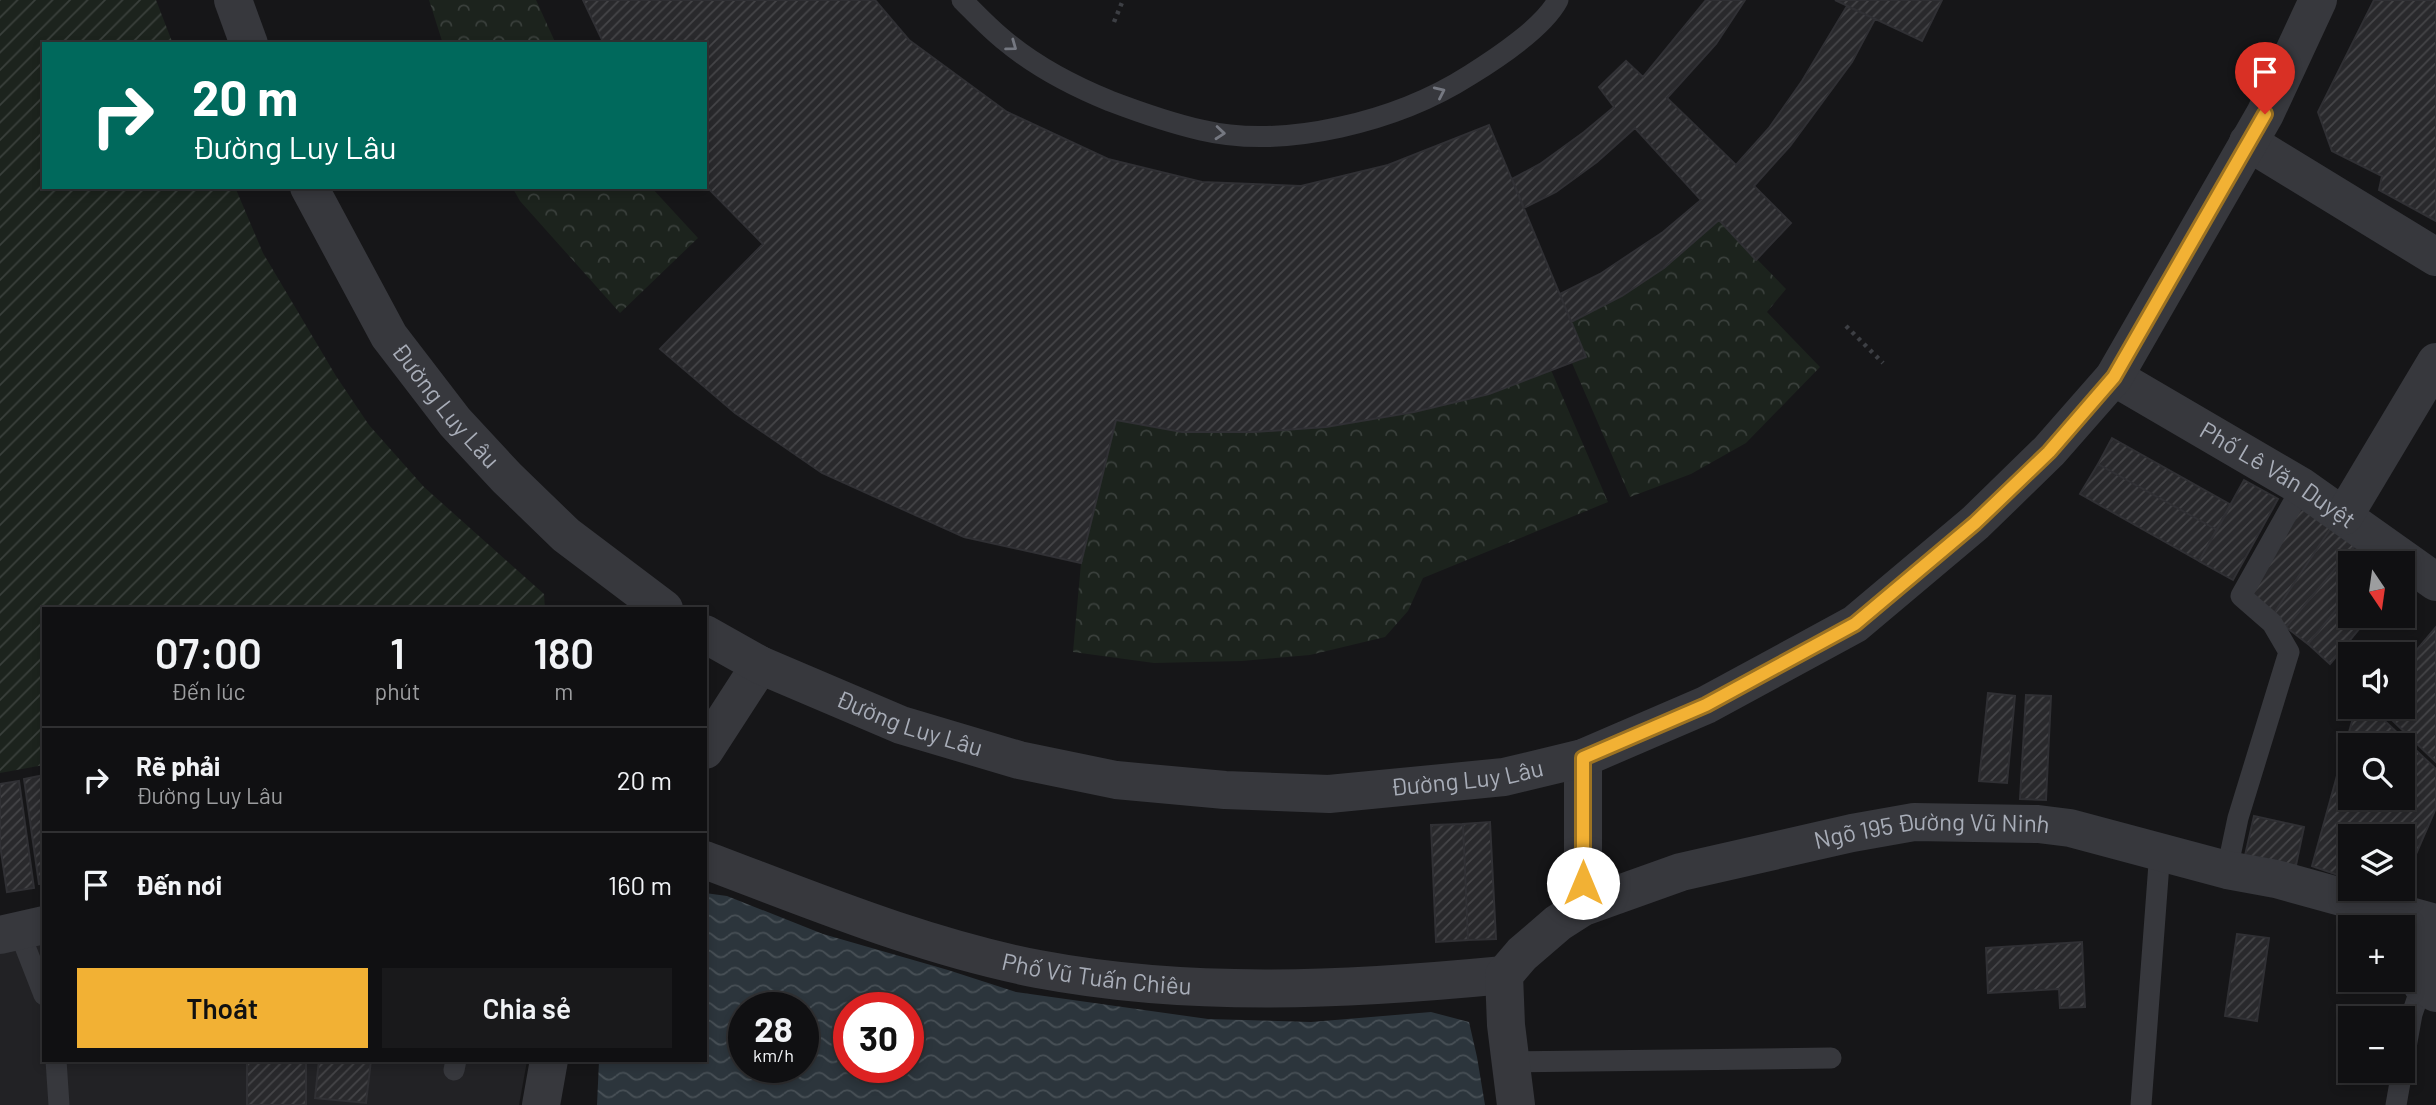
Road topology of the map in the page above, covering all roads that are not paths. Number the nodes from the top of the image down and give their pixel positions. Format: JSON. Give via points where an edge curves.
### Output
{"nodes":[{"id":1,"x":233,"y":0,"type":"edge"},
{"id":2,"x":962,"y":0,"type":"edge"},
{"id":3,"x":1558,"y":0,"type":"edge"},
{"id":4,"x":2318,"y":0,"type":"edge"},
{"id":5,"x":247,"y":42,"type":"edge"},
{"id":6,"x":2248,"y":142,"type":"junction"},
{"id":7,"x":310,"y":189,"type":"edge"},
{"id":8,"x":2436,"y":257,"type":"edge"},
{"id":9,"x":2436,"y":362,"type":"edge"},
{"id":10,"x":2114,"y":377,"type":"junction"},
{"id":11,"x":2302,"y":487,"type":"junction"},
{"id":12,"x":2344,"y":516,"type":"junction"},
{"id":13,"x":2436,"y":582,"type":"edge"},
{"id":14,"x":661,"y":607,"type":"edge"},
{"id":15,"x":707,"y":635,"type":"edge"},
{"id":16,"x":760,"y":665,"type":"junction"},
{"id":17,"x":707,"y":747,"type":"edge"},
{"id":18,"x":1583,"y":758,"type":"junction"},
{"id":19,"x":2160,"y":850,"type":"junction"},
{"id":20,"x":707,"y":861,"type":"edge"},
{"id":21,"x":2227,"y":870,"type":"junction"},
{"id":22,"x":1583,"y":907,"type":"junction"},
{"id":23,"x":2434,"y":912,"type":"edge"},
{"id":24,"x":21,"y":930,"type":"edge"},
{"id":25,"x":1504,"y":975,"type":"junction"},
{"id":26,"x":42,"y":989,"type":"edge"},
{"id":27,"x":2429,"y":989,"type":"edge"},
{"id":28,"x":2415,"y":1010,"type":"edge"},
{"id":29,"x":1831,"y":1059,"type":"dead end"},
{"id":30,"x":56,"y":1062,"type":"edge"},
{"id":31,"x":549,"y":1062,"type":"edge"},
{"id":32,"x":1510,"y":1062,"type":"junction"},
{"id":33,"x":2400,"y":1083,"type":"edge"},
{"id":34,"x":58,"y":1105,"type":"edge"},
{"id":35,"x":541,"y":1105,"type":"edge"},
{"id":36,"x":1516,"y":1105,"type":"edge"},
{"id":37,"x":2141,"y":1105,"type":"edge"},
{"id":38,"x":2396,"y":1105,"type":"edge"}],
"edges":[{"from":1,"to":5,"type":"street"},
{"from":2,"to":3,"type":"lane","one_way":true,"via":[[1006,41],[1078,88],[1202,131],[1268,137],[1315,133],[1389,114],[1447,90],[1501,55]]},
{"from":4,"to":6,"type":"street","name":"Đường Luy Lâu"},
{"from":6,"to":8,"type":"street"},
{"from":6,"to":10,"type":"street","name":"Đường Luy Lâu"},
{"from":7,"to":14,"type":"street","name":"Đường Luy Lâu","via":[[389,336],[455,422],[566,535]]},
{"from":9,"to":12,"type":"street"},
{"from":10,"to":11,"type":"street","name":"Phố Lê Văn Duyệt"},
{"from":10,"to":18,"type":"street","name":"Đường Luy Lâu","via":[[2049,452],[1975,523],[1855,624],[1706,705]]},
{"from":11,"to":12,"type":"street","name":"Phố Lê Văn Duyệt"},
{"from":11,"to":21,"type":"lane","via":[[2241,596],[2272,623],[2289,652],[2238,818]]},
{"from":12,"to":13,"type":"street","name":"Phố Lê Văn Duyệt"},
{"from":15,"to":16,"type":"street","name":"Đường Luy Lâu"},
{"from":16,"to":17,"type":"street"},
{"from":16,"to":18,"type":"street","name":"Đường Luy Lâu","via":[[901,725],[1019,760],[1116,780],[1329,794],[1504,777]]},
{"from":18,"to":22,"type":"street"},
{"from":19,"to":21,"type":"street","name":"Ngõ 195 Đường Vũ Ninh"},
{"from":19,"to":22,"type":"street","name":"Ngõ 195 Đường Vũ Ninh","via":[[2070,828],[1914,822],[1681,872]]},
{"from":19,"to":37,"type":"lane"},
{"from":20,"to":25,"type":"street","name":"Phố Vũ Tuấn Chiêu","via":[[840,911],[981,956],[1094,978],[1240,989]]},
{"from":21,"to":23,"type":"street","name":"Ngõ 195 Đường Vũ Ninh"},
{"from":22,"to":25,"type":"street","name":"Ngõ 195 Đường Vũ Ninh","via":[[1558,923]]},
{"from":23,"to":27,"type":"street","name":"Ngõ 195 Đường Vũ Ninh"},
{"from":24,"to":26,"type":"lane"},
{"from":25,"to":32,"type":"street"},
{"from":27,"to":28,"type":"lane"},
{"from":29,"to":32,"type":"lane"},
{"from":30,"to":34,"type":"lane"},
{"from":31,"to":35,"type":"street"},
{"from":32,"to":36,"type":"street"},
{"from":33,"to":38,"type":"lane"}]}
